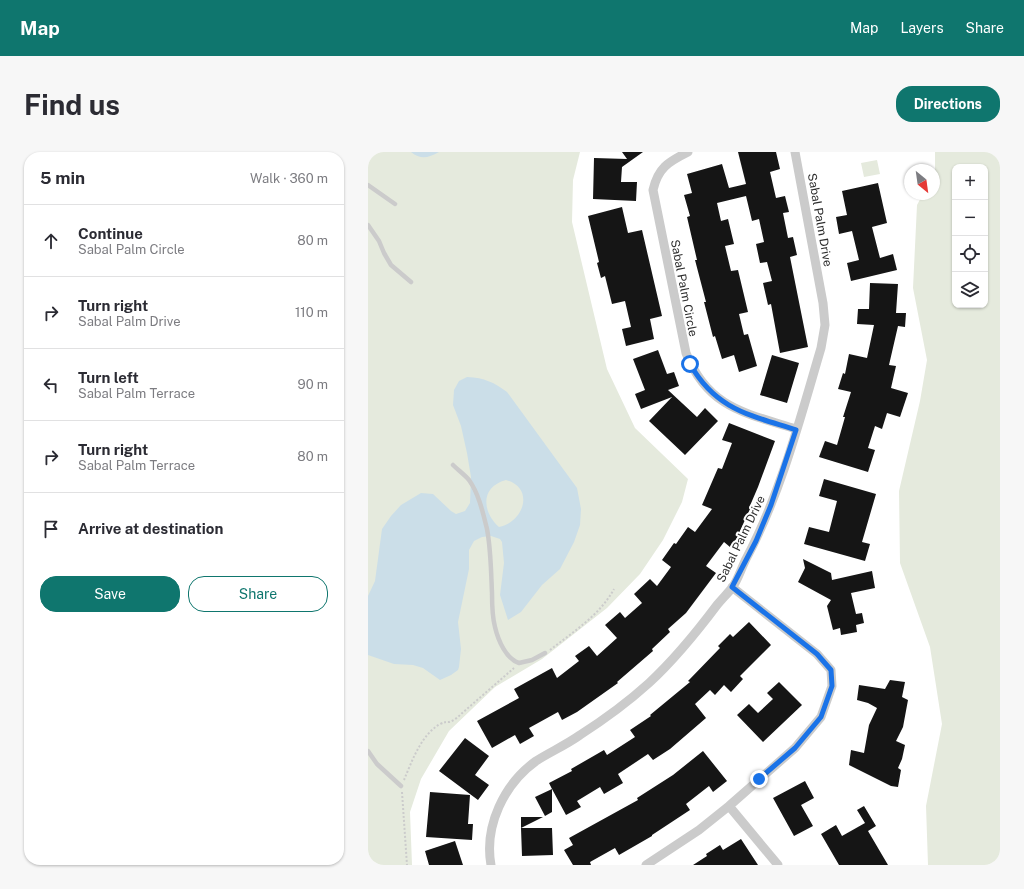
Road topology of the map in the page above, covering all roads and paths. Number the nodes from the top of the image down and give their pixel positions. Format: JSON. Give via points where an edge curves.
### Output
{"nodes":[{"id":1,"x":688,"y":152,"type":"edge"},
{"id":2,"x":795,"y":152,"type":"edge"},
{"id":3,"x":368,"y":185,"type":"edge"},
{"id":4,"x":395,"y":204,"type":"dead end"},
{"id":5,"x":368,"y":225,"type":"edge"},
{"id":6,"x":411,"y":282,"type":"dead end"},
{"id":7,"x":796,"y":430,"type":"junction"},
{"id":8,"x":454,"y":465,"type":"dead end"},
{"id":9,"x":732,"y":587,"type":"junction"},
{"id":10,"x":614,"y":589,"type":"dead end"},
{"id":11,"x":545,"y":653,"type":"joint"},
{"id":12,"x":519,"y":664,"type":"junction"},
{"id":13,"x":368,"y":751,"type":"edge"},
{"id":14,"x":401,"y":786,"type":"junction"},
{"id":15,"x":729,"y":806,"type":"junction"},
{"id":16,"x":407,"y":865,"type":"edge"},
{"id":17,"x":491,"y":865,"type":"edge"},
{"id":18,"x":646,"y":865,"type":"edge"},
{"id":19,"x":778,"y":865,"type":"edge"}],
"edges":[{"from":1,"to":7,"type":"street","name":"Sabal Palm Circle","via":[[670,161],[662,169],[655,179],[653,190],[690,364],[702,384],[719,400],[739,411]]},
{"from":2,"to":7,"type":"street","name":"Sabal Palm Drive","via":[[825,325],[821,348]]},
{"from":3,"to":4,"type":"lane"},
{"from":5,"to":6,"type":"lane","via":[[392,265]]},
{"from":7,"to":9,"type":"street","name":"Sabal Palm Drive","via":[[771,505]]},
{"from":8,"to":12,"type":"lane","via":[[468,480],[483,512],[489,543],[495,628],[507,655]]},
{"from":9,"to":15,"type":"street","via":[[817,654],[831,670],[832,686],[821,717],[795,748]]},
{"from":9,"to":17,"type":"street","name":"Sabal Palm Drive","via":[[677,654],[650,682],[599,723],[536,762],[513,783],[501,802],[494,821],[490,841]]},
{"from":10,"to":11,"type":"path","via":[[601,609]]},
{"from":11,"to":12,"type":"lane"},
{"from":12,"to":14,"type":"path","via":[[460,716],[434,729],[412,760]]},
{"from":13,"to":14,"type":"lane","via":[[377,764]]},
{"from":14,"to":16,"type":"path"},
{"from":15,"to":18,"type":"street","via":[[699,830]]},
{"from":15,"to":19,"type":"street"}]}
